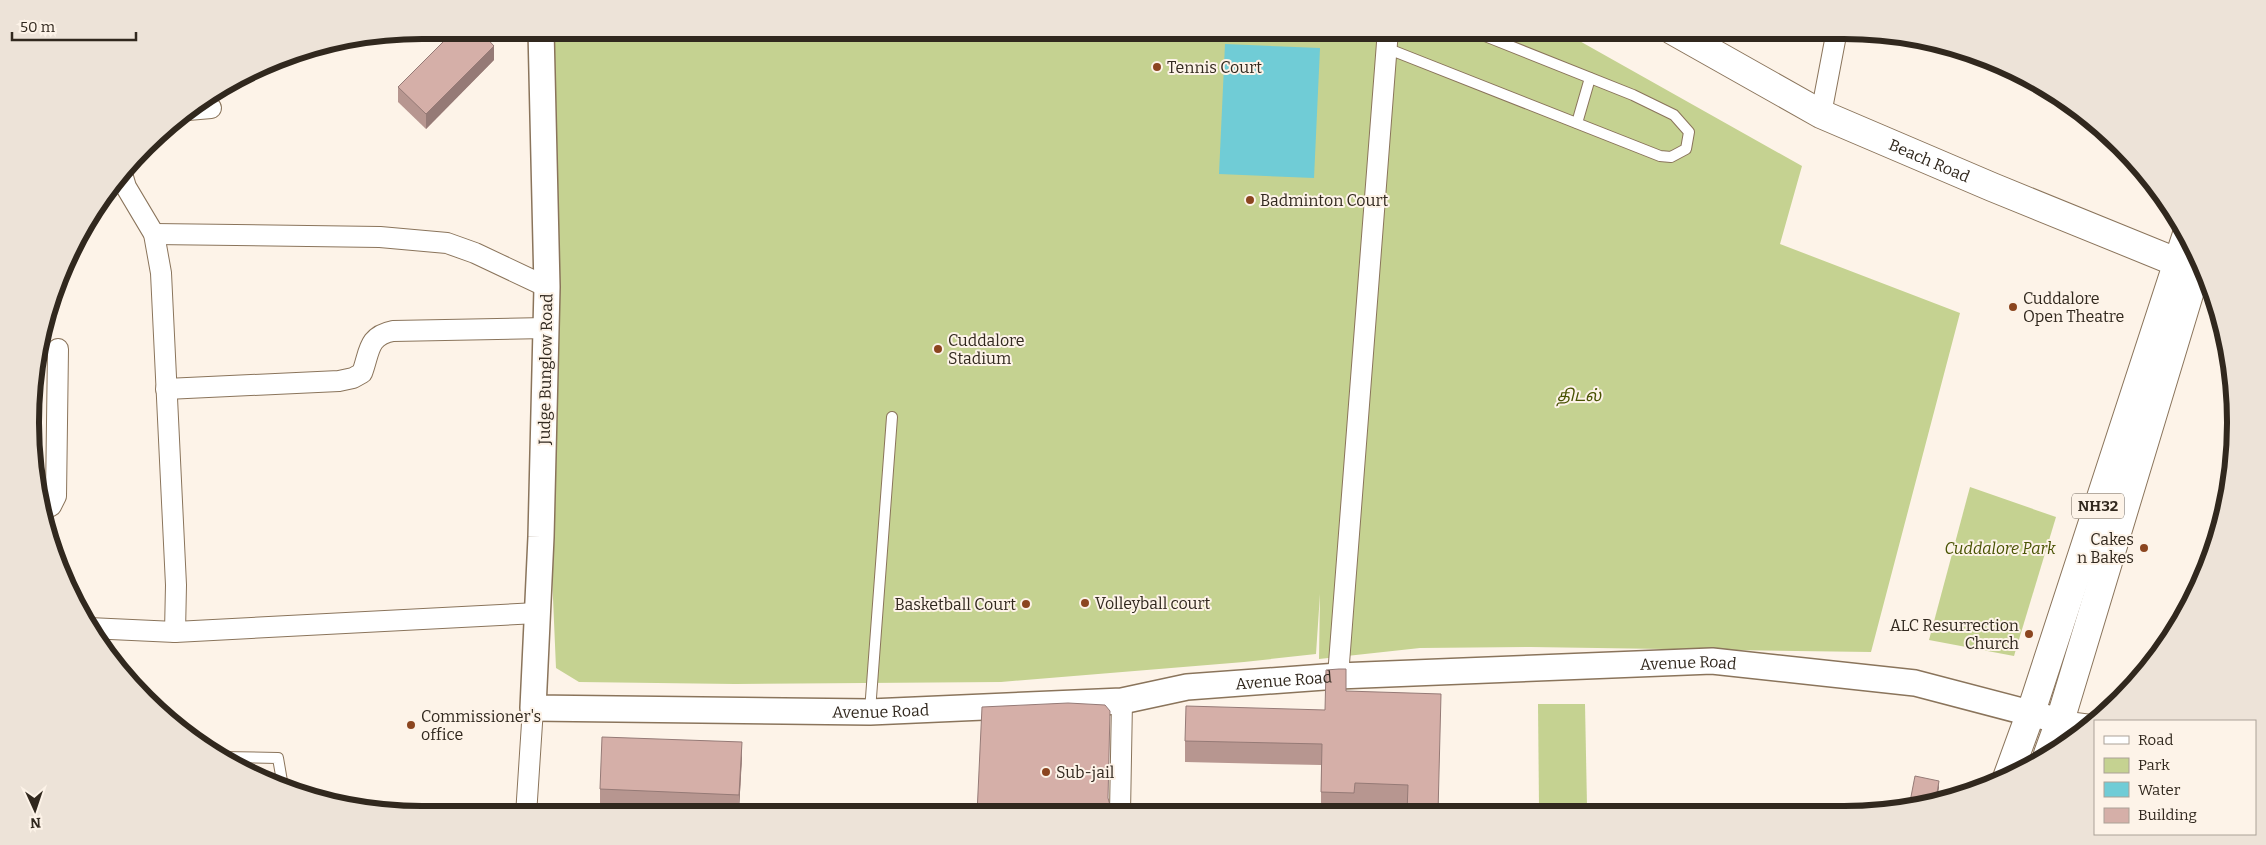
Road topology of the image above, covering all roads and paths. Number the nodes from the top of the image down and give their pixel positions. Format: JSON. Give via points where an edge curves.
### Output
{"nodes":[{"id":1,"x":542,"y":39,"type":"edge"},
{"id":2,"x":1387,"y":39,"type":"edge"},
{"id":3,"x":1492,"y":39,"type":"edge"},
{"id":4,"x":1688,"y":39,"type":"edge"},
{"id":5,"x":1835,"y":39,"type":"edge"},
{"id":6,"x":1590,"y":78,"type":"junction"},
{"id":7,"x":211,"y":108,"type":"dead end"},
{"id":8,"x":201,"y":109,"type":"edge"},
{"id":9,"x":1821,"y":114,"type":"junction"},
{"id":10,"x":1577,"y":123,"type":"junction"},
{"id":11,"x":125,"y":180,"type":"edge"},
{"id":12,"x":154,"y":234,"type":"junction"},
{"id":13,"x":2194,"y":267,"type":"edge"},
{"id":14,"x":2195,"y":268,"type":"edge"},
{"id":15,"x":2195,"y":268,"type":"edge"},
{"id":16,"x":547,"y":287,"type":"junction"},
{"id":17,"x":546,"y":328,"type":"junction"},
{"id":18,"x":58,"y":349,"type":"dead end"},
{"id":19,"x":166,"y":389,"type":"junction"},
{"id":20,"x":892,"y":417,"type":"dead end"},
{"id":21,"x":48,"y":507,"type":"edge"},
{"id":22,"x":537,"y":613,"type":"junction"},
{"id":23,"x":99,"y":628,"type":"edge"},
{"id":24,"x":174,"y":632,"type":"junction"},
{"id":25,"x":1338,"y":676,"type":"junction"},
{"id":26,"x":1122,"y":701,"type":"junction"},
{"id":27,"x":533,"y":708,"type":"junction"},
{"id":28,"x":870,"y":712,"type":"junction"},
{"id":29,"x":2031,"y":712,"type":"junction"},
{"id":30,"x":2060,"y":721,"type":"junction"},
{"id":31,"x":2081,"y":724,"type":"edge"},
{"id":32,"x":2051,"y":745,"type":"edge"},
{"id":33,"x":235,"y":757,"type":"edge"},
{"id":34,"x":2011,"y":768,"type":"edge"},
{"id":35,"x":282,"y":779,"type":"edge"},
{"id":36,"x":527,"y":806,"type":"edge"},
{"id":37,"x":1120,"y":806,"type":"edge"}],
"edges":[{"from":1,"to":16,"type":"street","name":"Judge Bunglow Road"},
{"from":2,"to":10,"type":"lane"},
{"from":2,"to":25,"type":"street"},
{"from":3,"to":6,"type":"lane"},
{"from":4,"to":9,"type":"main road","name":"Beach Road"},
{"from":5,"to":9,"type":"street"},
{"from":6,"to":10,"type":"lane"},
{"from":6,"to":10,"type":"lane","via":[[1674,115],[1689,132],[1689,141],[1686,149],[1678,155],[1660,156]]},
{"from":7,"to":8,"type":"street"},
{"from":9,"to":13,"type":"main road","name":"Beach Road"},
{"from":11,"to":12,"type":"street"},
{"from":12,"to":16,"type":"street","via":[[380,237],[438,242],[476,253]]},
{"from":12,"to":19,"type":"street","via":[[161,273]]},
{"from":14,"to":29,"type":"main road","number":"NH32"},
{"from":15,"to":30,"type":"main road","number":"NH32"},
{"from":16,"to":17,"type":"street","name":"Judge Bunglow Road"},
{"from":17,"to":19,"type":"street","via":[[393,331],[382,333],[371,342],[362,373],[353,378]]},
{"from":17,"to":22,"type":"street","name":"Judge Bunglow Road"},
{"from":18,"to":21,"type":"street","via":[[56,496]]},
{"from":19,"to":24,"type":"street","via":[[176,584]]},
{"from":20,"to":28,"type":"lane"},
{"from":22,"to":24,"type":"street"},
{"from":22,"to":27,"type":"street","name":"Judge Bunglow Road"},
{"from":23,"to":24,"type":"street"},
{"from":25,"to":26,"type":"street","name":"Avenue Road","via":[[1187,687]]},
{"from":25,"to":29,"type":"street","name":"Avenue Road","via":[[1712,661],[1914,683]]},
{"from":26,"to":28,"type":"street","name":"Avenue Road"},
{"from":26,"to":37,"type":"street"},
{"from":27,"to":28,"type":"street","name":"Avenue Road"},
{"from":27,"to":36,"type":"street"},
{"from":29,"to":30,"type":"street","name":"Avenue Road"},
{"from":29,"to":34,"type":"main road","number":"NH32"},
{"from":30,"to":31,"type":"street"},
{"from":30,"to":32,"type":"main road","number":"NH32"},
{"from":33,"to":35,"type":"lane","via":[[278,758]]}]}
